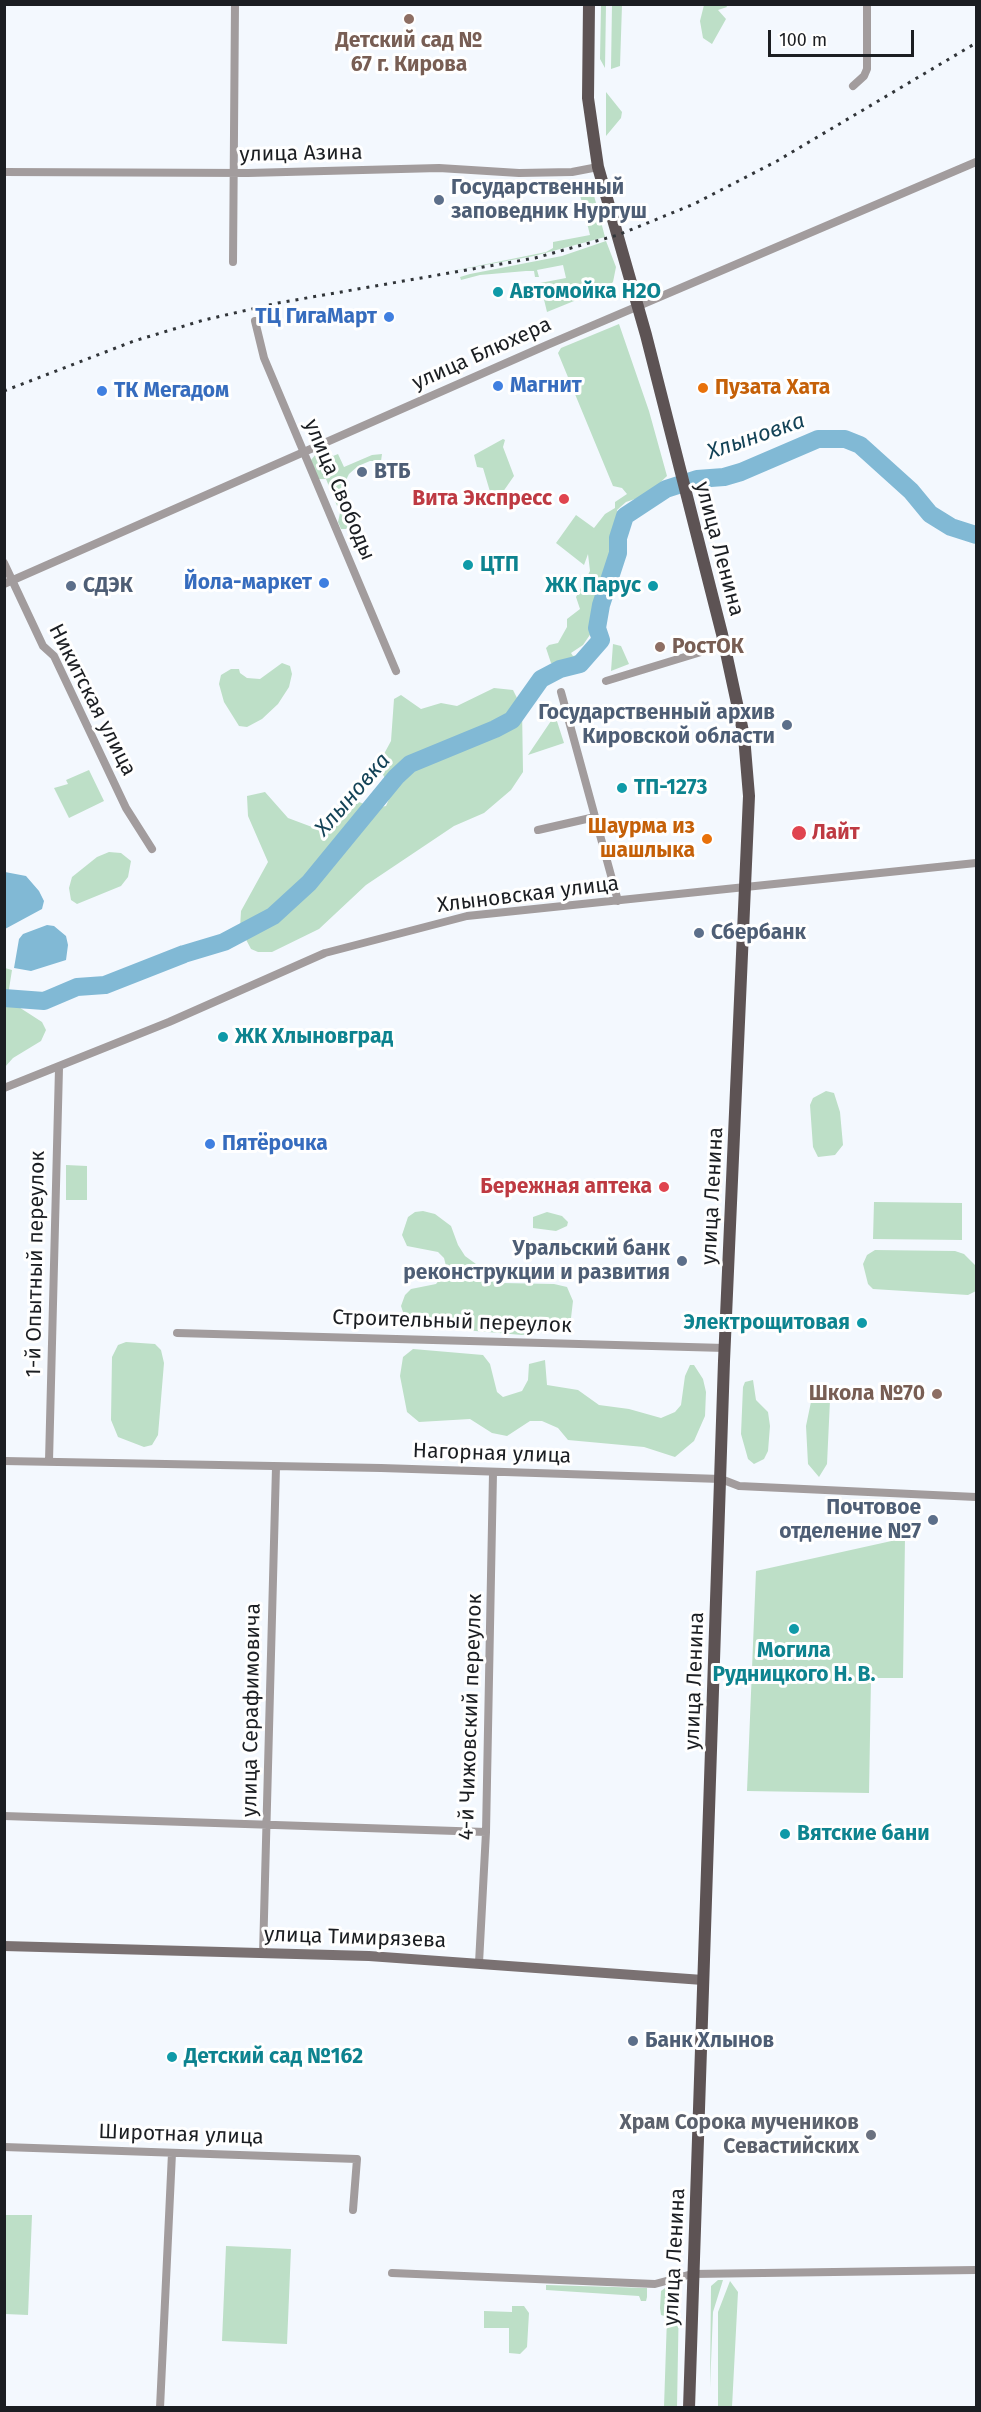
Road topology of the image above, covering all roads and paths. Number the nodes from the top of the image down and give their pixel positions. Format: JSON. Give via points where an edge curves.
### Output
{"nodes":[{"id":1,"x":235,"y":4,"type":"edge"},
{"id":2,"x":589,"y":4,"type":"edge"},
{"id":3,"x":867,"y":4,"type":"edge"},
{"id":4,"x":853,"y":86,"type":"dead end"},
{"id":5,"x":976,"y":162,"type":"edge"},
{"id":6,"x":598,"y":167,"type":"junction"},
{"id":7,"x":4,"y":172,"type":"edge"},
{"id":8,"x":235,"y":173,"type":"junction"},
{"id":9,"x":233,"y":262,"type":"dead end"},
{"id":10,"x":638,"y":306,"type":"junction"},
{"id":11,"x":255,"y":321,"type":"dead end"},
{"id":12,"x":303,"y":453,"type":"junction"},
{"id":13,"x":4,"y":563,"type":"edge"},
{"id":14,"x":8,"y":582,"type":"edge"},
{"id":15,"x":724,"y":645,"type":"junction"},
{"id":16,"x":396,"y":671,"type":"dead end"},
{"id":17,"x":606,"y":681,"type":"dead end"},
{"id":18,"x":561,"y":692,"type":"dead end"},
{"id":19,"x":595,"y":817,"type":"junction"},
{"id":20,"x":538,"y":830,"type":"dead end"},
{"id":21,"x":153,"y":849,"type":"dead end"},
{"id":22,"x":976,"y":863,"type":"edge"},
{"id":23,"x":746,"y":887,"type":"junction"},
{"id":24,"x":618,"y":901,"type":"junction"},
{"id":25,"x":59,"y":1068,"type":"junction"},
{"id":26,"x":4,"y":1088,"type":"edge"},
{"id":27,"x":177,"y":1333,"type":"dead end"},
{"id":28,"x":725,"y":1348,"type":"junction"},
{"id":29,"x":4,"y":1461,"type":"edge"},
{"id":30,"x":49,"y":1461,"type":"junction"},
{"id":31,"x":276,"y":1467,"type":"junction"},
{"id":32,"x":493,"y":1473,"type":"junction"},
{"id":33,"x":721,"y":1479,"type":"junction"},
{"id":34,"x":976,"y":1497,"type":"edge"},
{"id":35,"x":4,"y":1816,"type":"edge"},
{"id":36,"x":268,"y":1826,"type":"junction"},
{"id":37,"x":486,"y":1832,"type":"junction"},
{"id":38,"x":4,"y":1946,"type":"edge"},
{"id":39,"x":263,"y":1954,"type":"junction"},
{"id":40,"x":479,"y":1963,"type":"junction"},
{"id":41,"x":703,"y":1980,"type":"junction"},
{"id":42,"x":4,"y":2147,"type":"edge"},
{"id":43,"x":171,"y":2153,"type":"junction"},
{"id":44,"x":353,"y":2210,"type":"dead end"},
{"id":45,"x":976,"y":2271,"type":"edge"},
{"id":46,"x":392,"y":2273,"type":"dead end"},
{"id":47,"x":692,"y":2274,"type":"junction"},
{"id":48,"x":160,"y":2408,"type":"edge"},
{"id":49,"x":689,"y":2408,"type":"edge"}],
"edges":[{"from":1,"to":8,"type":"street"},
{"from":2,"to":6,"type":"main road","name":"улица Ленина","via":[[588,98]]},
{"from":3,"to":4,"type":"street","via":[[867,69]]},
{"from":5,"to":10,"type":"street","name":"улица Блюхера"},
{"from":6,"to":8,"type":"street","name":"улица Азина","via":[[519,173],[439,168]]},
{"from":6,"to":10,"type":"main road","name":"улица Ленина"},
{"from":7,"to":8,"type":"street","name":"улица Азина"},
{"from":8,"to":9,"type":"street"},
{"from":10,"to":12,"type":"street","name":"улица Блюхера"},
{"from":10,"to":15,"type":"main road","name":"улица Ленина"},
{"from":11,"to":12,"type":"street","name":"улица Свободы","via":[[264,358]]},
{"from":12,"to":14,"type":"street","name":"улица Блюхера"},
{"from":12,"to":16,"type":"street","name":"улица Свободы"},
{"from":13,"to":14,"type":"street","name":"Никитская улица"},
{"from":14,"to":21,"type":"street","name":"Никитская улица","via":[[44,646],[54,656],[126,808]]},
{"from":15,"to":17,"type":"street"},
{"from":15,"to":23,"type":"main road","name":"улица Ленина","via":[[744,736],[749,796]]},
{"from":18,"to":19,"type":"street"},
{"from":19,"to":20,"type":"street"},
{"from":19,"to":24,"type":"street"},
{"from":22,"to":23,"type":"street","name":"Хлыновская улица"},
{"from":23,"to":24,"type":"street","name":"Хлыновская улица"},
{"from":23,"to":28,"type":"main road","name":"улица Ленина"},
{"from":24,"to":25,"type":"street","name":"Хлыновская улица","via":[[466,916],[349,945]]},
{"from":25,"to":26,"type":"street","name":"Хлыновская улица"},
{"from":25,"to":30,"type":"street","name":"1-й Опытный переулок"},
{"from":27,"to":28,"type":"street","name":"Строительный переулок"},
{"from":28,"to":33,"type":"main road","name":"улица Ленина"},
{"from":29,"to":30,"type":"street","name":"Нагорная улица"},
{"from":30,"to":31,"type":"street","name":"Нагорная улица"},
{"from":31,"to":32,"type":"street","name":"Нагорная улица"},
{"from":31,"to":36,"type":"street","name":"улица Серафимовича"},
{"from":32,"to":33,"type":"street","name":"Нагорная улица"},
{"from":32,"to":37,"type":"street","name":"4-й Чижовский переулок"},
{"from":33,"to":34,"type":"street","name":"Нагорная улица","via":[[739,1486]]},
{"from":33,"to":41,"type":"main road","name":"улица Ленина"},
{"from":35,"to":36,"type":"street"},
{"from":36,"to":37,"type":"street"},
{"from":36,"to":39,"type":"street","name":"улица Серафимовича"},
{"from":37,"to":40,"type":"street","name":"4-й Чижовский переулок"},
{"from":38,"to":39,"type":"main road","name":"улица Тимирязева"},
{"from":39,"to":40,"type":"main road","name":"улица Тимирязева"},
{"from":40,"to":41,"type":"main road","name":"улица Тимирязева"},
{"from":41,"to":47,"type":"main road","name":"улица Ленина"},
{"from":42,"to":43,"type":"street","name":"Широтная улица"},
{"from":43,"to":44,"type":"street","name":"Широтная улица","via":[[357,2159]]},
{"from":43,"to":48,"type":"street"},
{"from":45,"to":47,"type":"street"},
{"from":46,"to":47,"type":"street","via":[[655,2284]]},
{"from":47,"to":49,"type":"main road","name":"улица Ленина"}]}
